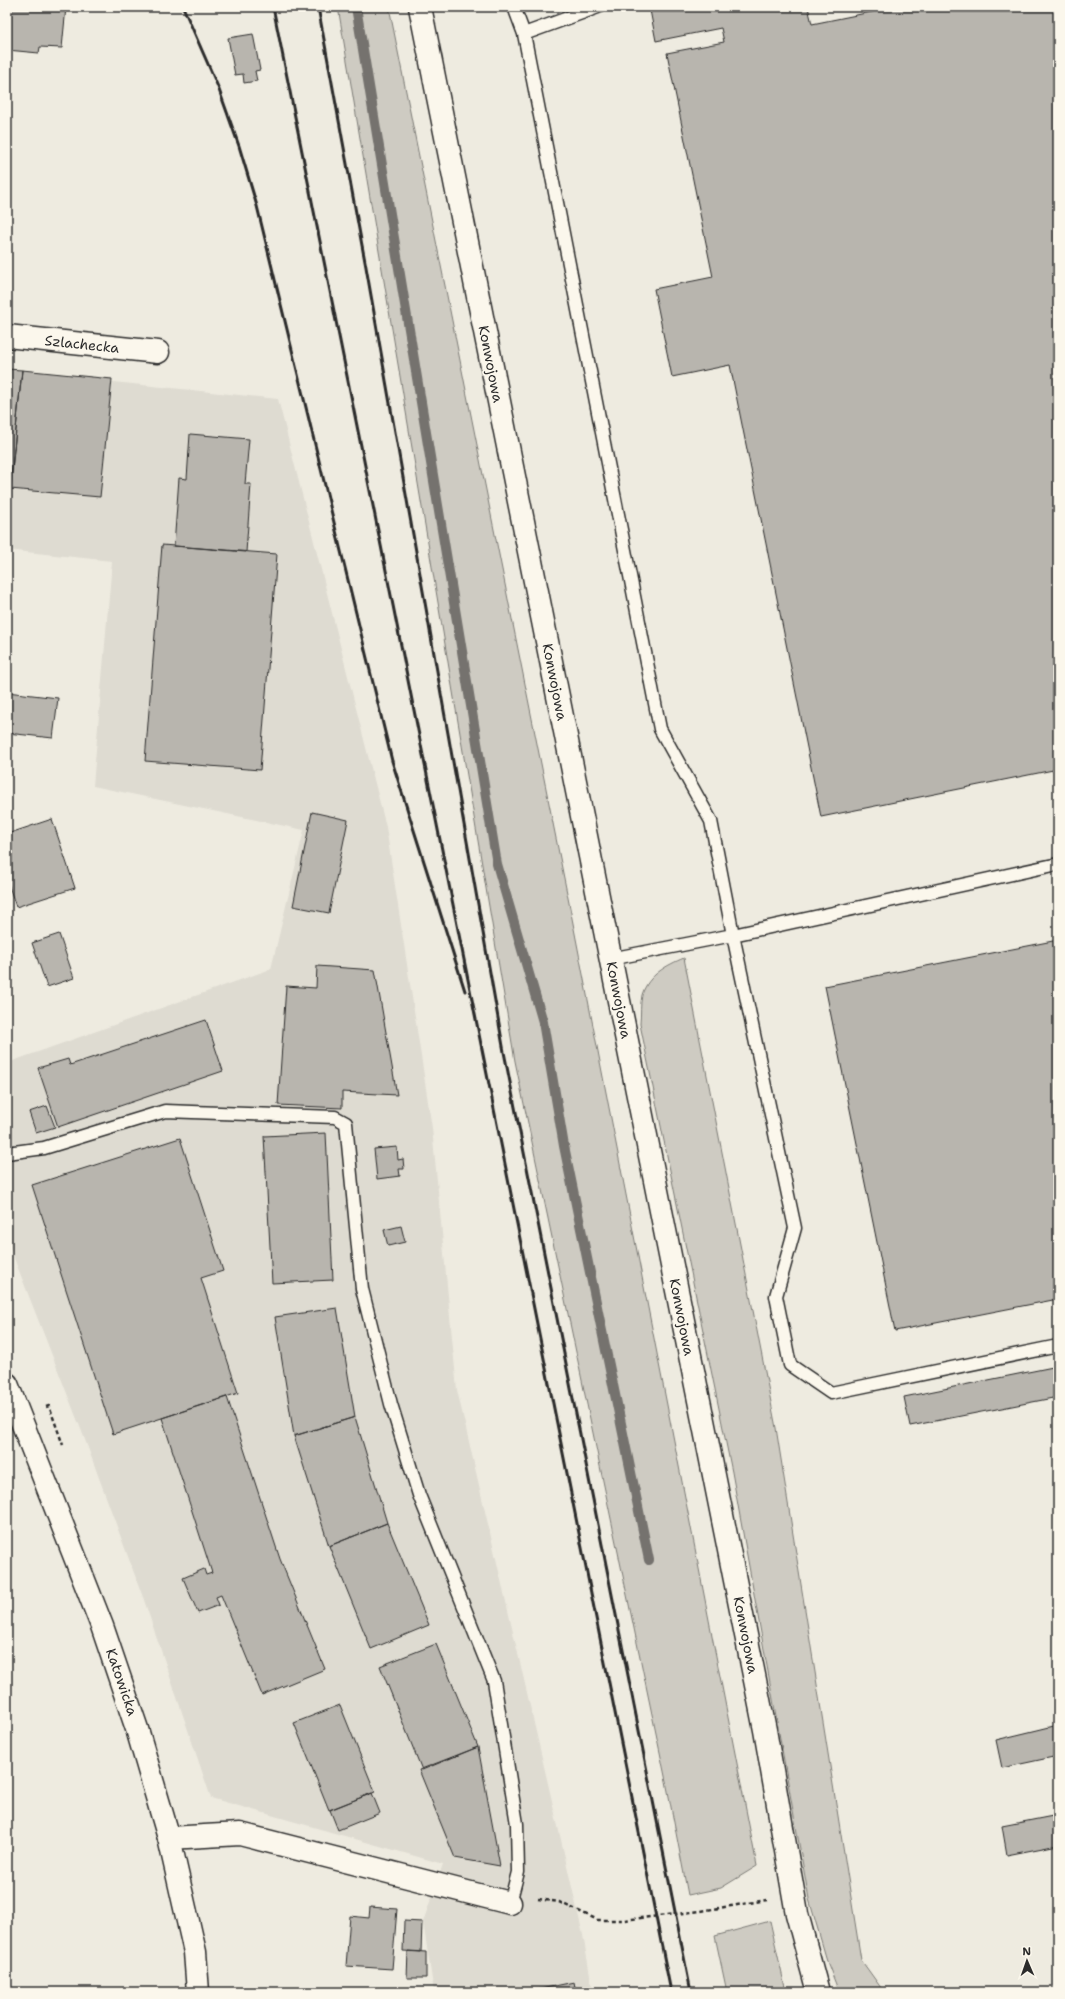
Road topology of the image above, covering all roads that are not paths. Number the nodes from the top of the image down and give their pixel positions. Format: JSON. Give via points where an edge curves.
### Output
{"nodes":[{"id":1,"x":420,"y":7,"type":"edge"},
{"id":2,"x":514,"y":7,"type":"edge"},
{"id":3,"x":598,"y":7,"type":"edge"},
{"id":4,"x":524,"y":34,"type":"junction"},
{"id":5,"x":7,"y":336,"type":"edge"},
{"id":6,"x":158,"y":352,"type":"dead end"},
{"id":7,"x":1058,"y":864,"type":"edge"},
{"id":8,"x":733,"y":935,"type":"junction"},
{"id":9,"x":610,"y":959,"type":"junction"},
{"id":10,"x":7,"y":1153,"type":"edge"},
{"id":11,"x":1058,"y":1346,"type":"edge"},
{"id":12,"x":7,"y":1384,"type":"edge"},
{"id":13,"x":169,"y":1838,"type":"junction"},
{"id":14,"x":510,"y":1903,"type":"joint"},
{"id":15,"x":198,"y":1992,"type":"edge"},
{"id":16,"x":818,"y":1992,"type":"edge"}],
"edges":[{"from":1,"to":9,"type":"street","name":"Konwojowa"},
{"from":2,"to":4,"type":"lane"},
{"from":3,"to":4,"type":"lane"},
{"from":4,"to":8,"type":"lane","via":[[660,729],[711,821]]},
{"from":5,"to":6,"type":"street","name":"Szlachecka"},
{"from":7,"to":8,"type":"lane"},
{"from":8,"to":9,"type":"lane"},
{"from":8,"to":11,"type":"lane","via":[[795,1228],[776,1296],[790,1366],[831,1393]]},
{"from":9,"to":16,"type":"street","name":"Konwojowa","via":[[765,1730],[797,1914]]},
{"from":10,"to":14,"type":"lane","via":[[44,1148],[165,1111],[335,1117],[346,1123],[362,1289],[391,1404],[419,1495],[494,1681],[517,1824],[518,1872]]},
{"from":12,"to":13,"type":"street","name":"Katowicka","via":[[102,1626],[137,1729]]},
{"from":13,"to":14,"type":"street","via":[[240,1834]]},
{"from":13,"to":15,"type":"street","name":"Katowicka","via":[[195,1952]]}]}
